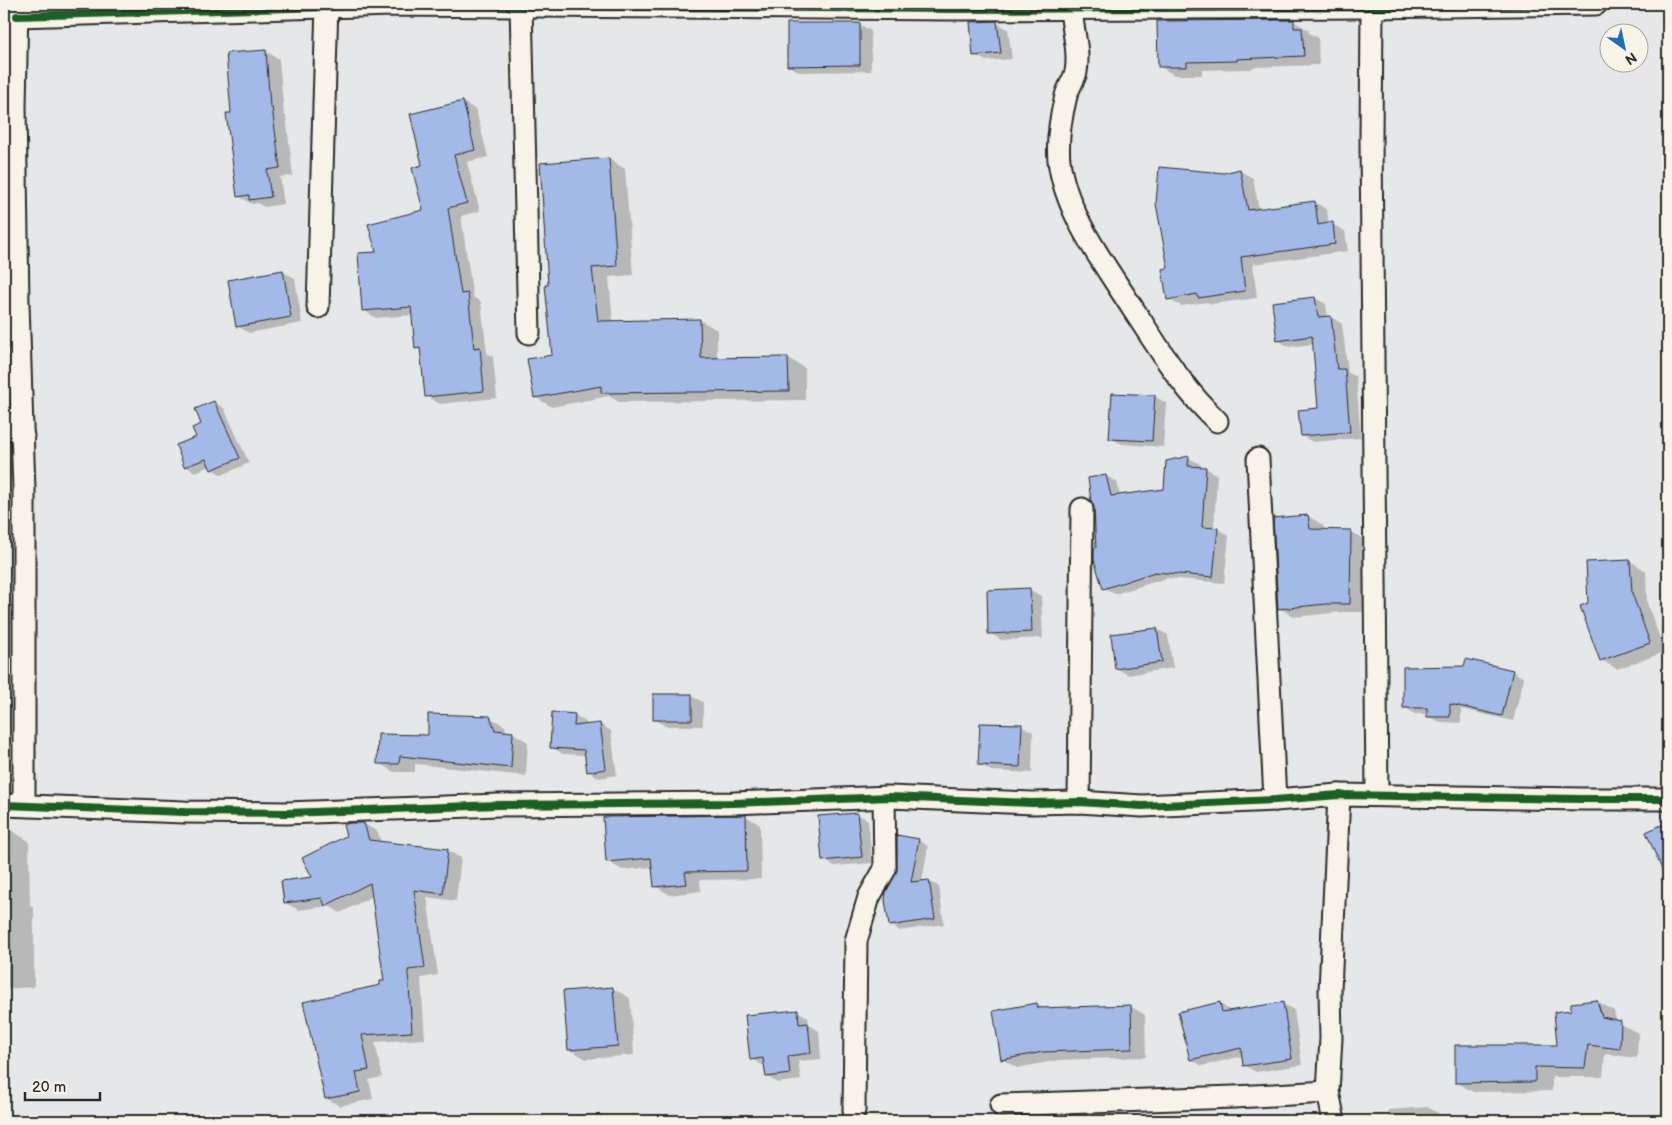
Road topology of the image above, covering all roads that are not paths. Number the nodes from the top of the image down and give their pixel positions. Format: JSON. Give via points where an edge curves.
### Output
{"nodes":[{"id":1,"x":1596,"y":4,"type":"edge"},
{"id":2,"x":695,"y":5,"type":"edge"},
{"id":3,"x":327,"y":6,"type":"edge"},
{"id":4,"x":521,"y":6,"type":"junction"},
{"id":5,"x":1071,"y":6,"type":"edge"},
{"id":6,"x":1372,"y":7,"type":"junction"},
{"id":7,"x":17,"y":10,"type":"edge"},
{"id":8,"x":318,"y":307,"type":"dead end"},
{"id":9,"x":529,"y":333,"type":"dead end"},
{"id":10,"x":1217,"y":421,"type":"dead end"},
{"id":11,"x":4,"y":422,"type":"edge"},
{"id":12,"x":23,"y":436,"type":"junction"},
{"id":13,"x":1258,"y":459,"type":"dead end"},
{"id":14,"x":1082,"y":509,"type":"dead end"},
{"id":15,"x":1340,"y":795,"type":"junction"},
{"id":16,"x":1377,"y":795,"type":"junction"},
{"id":17,"x":884,"y":797,"type":"junction"},
{"id":18,"x":1668,"y":799,"type":"edge"},
{"id":19,"x":1275,"y":800,"type":"junction"},
{"id":20,"x":1079,"y":802,"type":"junction"},
{"id":21,"x":14,"y":805,"type":"edge"},
{"id":22,"x":1328,"y":1092,"type":"junction"},
{"id":23,"x":1001,"y":1105,"type":"dead end"},
{"id":24,"x":854,"y":1112,"type":"dead end"},
{"id":25,"x":1334,"y":1121,"type":"edge"}],
"edges":[{"from":1,"to":6,"type":"street"},
{"from":2,"to":4,"type":"street"},
{"from":2,"to":5,"type":"street"},
{"from":3,"to":4,"type":"street"},
{"from":3,"to":7,"type":"street"},
{"from":3,"to":8,"type":"street"},
{"from":4,"to":9,"type":"street"},
{"from":5,"to":6,"type":"street"},
{"from":5,"to":10,"type":"street","via":[[1077,50],[1076,73],[1066,95],[1059,134],[1063,183],[1095,251],[1175,374],[1201,407]]},
{"from":6,"to":16,"type":"street"},
{"from":7,"to":12,"type":"street","via":[[16,212]]},
{"from":11,"to":12,"type":"street"},
{"from":12,"to":21,"type":"street","via":[[25,597]]},
{"from":13,"to":19,"type":"street"},
{"from":14,"to":20,"type":"street"},
{"from":15,"to":16,"type":"street"},
{"from":15,"to":19,"type":"street"},
{"from":15,"to":22,"type":"street"},
{"from":16,"to":18,"type":"street"},
{"from":17,"to":20,"type":"street"},
{"from":17,"to":21,"type":"street","via":[[734,803],[498,805],[287,814]]},
{"from":17,"to":24,"type":"street","via":[[885,869],[869,897],[856,942]]},
{"from":19,"to":20,"type":"street","via":[[1142,806]]},
{"from":22,"to":23,"type":"street"},
{"from":22,"to":25,"type":"street"}]}
